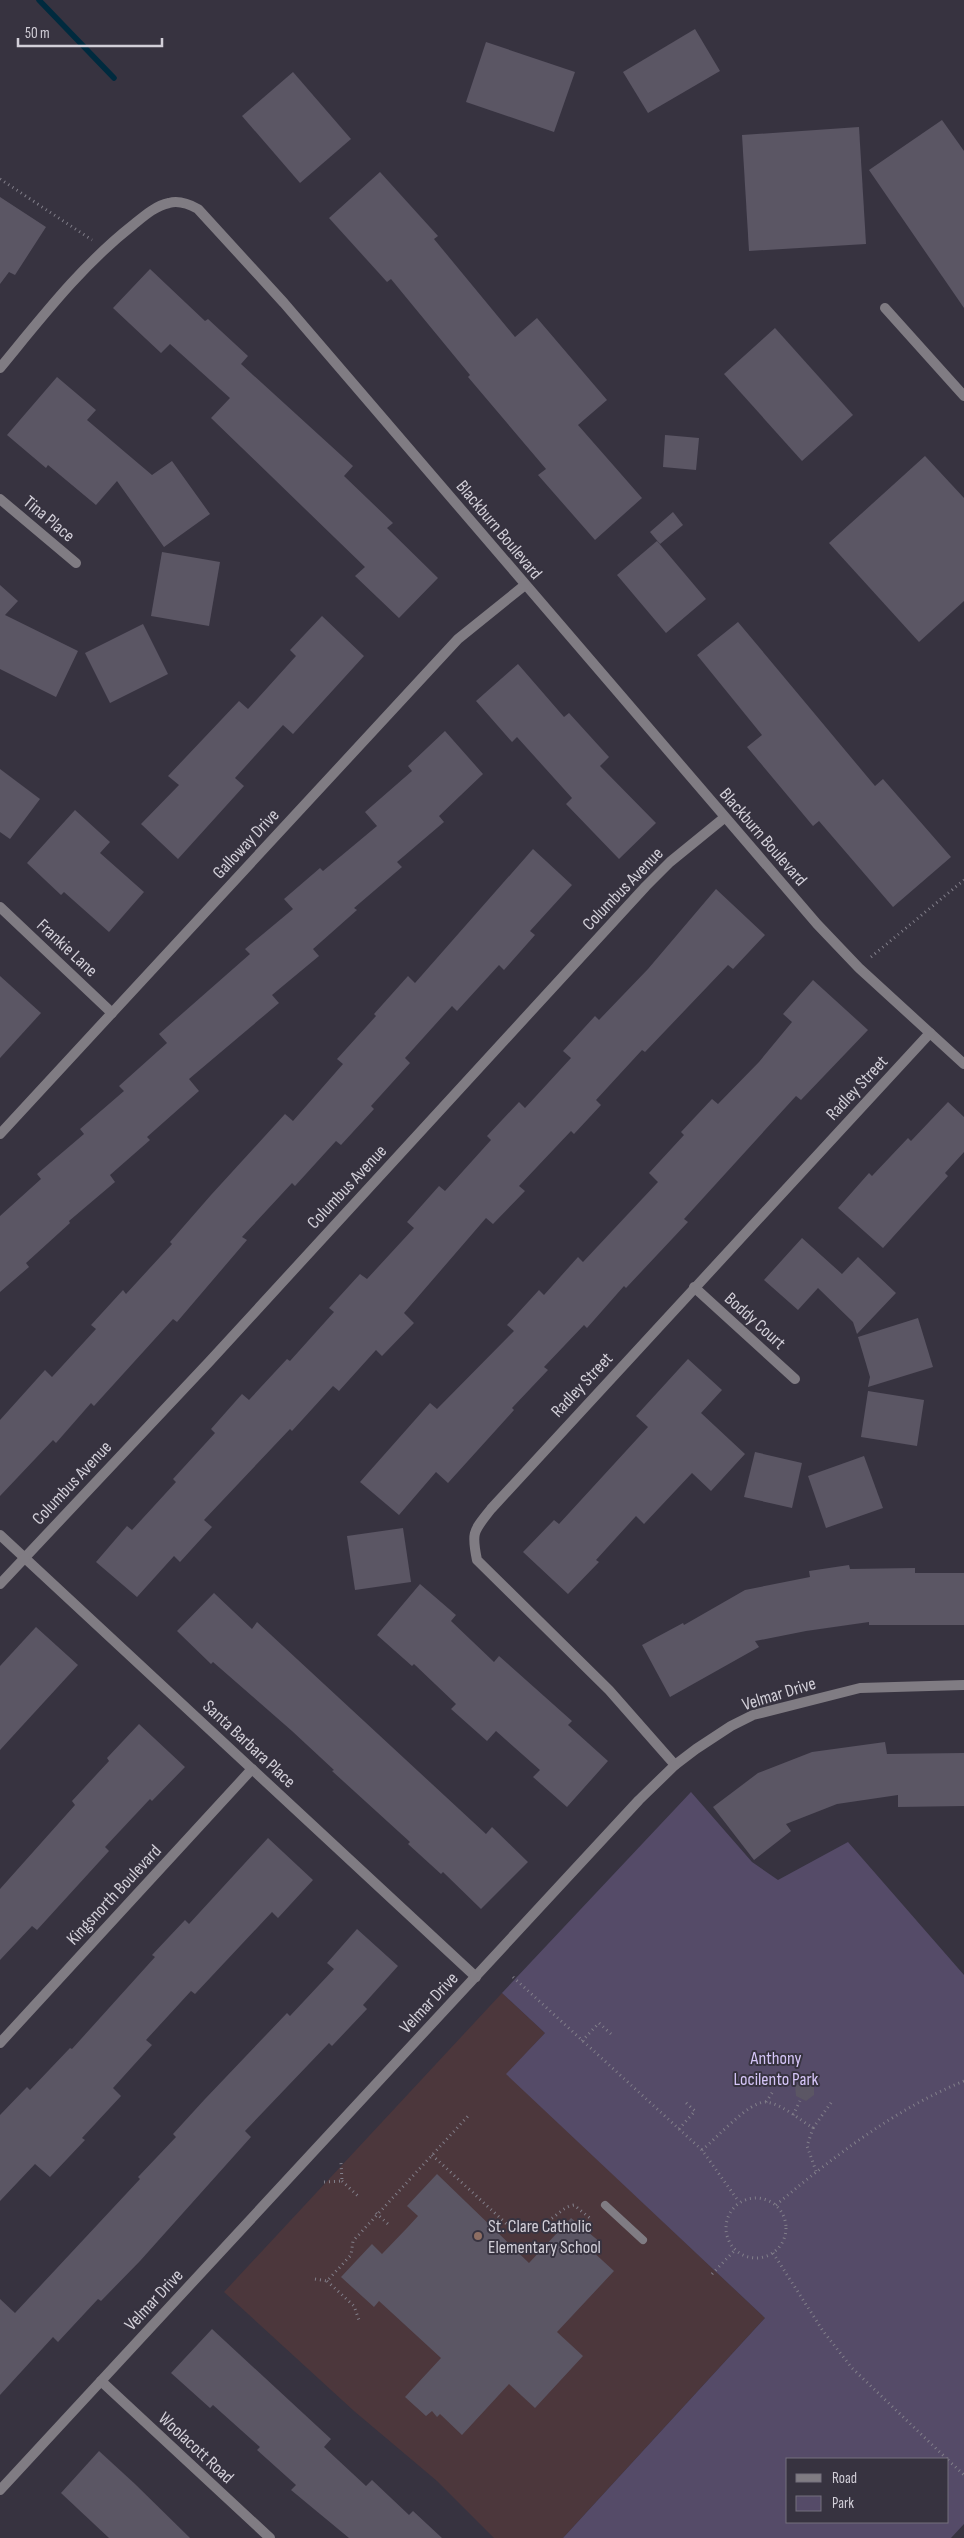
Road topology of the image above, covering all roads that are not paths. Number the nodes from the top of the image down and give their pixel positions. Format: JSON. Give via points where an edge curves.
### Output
{"nodes":[{"id":1,"x":885,"y":308,"type":"dead end"},
{"id":2,"x":0,"y":368,"type":"edge"},
{"id":3,"x":964,"y":396,"type":"edge"},
{"id":4,"x":0,"y":499,"type":"edge"},
{"id":5,"x":76,"y":563,"type":"dead end"},
{"id":6,"x":524,"y":585,"type":"junction"},
{"id":7,"x":724,"y":818,"type":"junction"},
{"id":8,"x":0,"y":907,"type":"edge"},
{"id":9,"x":112,"y":1013,"type":"junction"},
{"id":10,"x":930,"y":1033,"type":"junction"},
{"id":11,"x":964,"y":1064,"type":"edge"},
{"id":12,"x":0,"y":1134,"type":"edge"},
{"id":13,"x":694,"y":1287,"type":"junction"},
{"id":14,"x":795,"y":1379,"type":"dead end"},
{"id":15,"x":0,"y":1536,"type":"edge"},
{"id":16,"x":24,"y":1558,"type":"junction"},
{"id":17,"x":0,"y":1584,"type":"edge"},
{"id":18,"x":964,"y":1685,"type":"edge"},
{"id":19,"x":675,"y":1765,"type":"junction"},
{"id":20,"x":252,"y":1769,"type":"junction"},
{"id":21,"x":476,"y":1977,"type":"junction"},
{"id":22,"x":0,"y":2043,"type":"edge"},
{"id":23,"x":605,"y":2205,"type":"dead end"},
{"id":24,"x":643,"y":2240,"type":"dead end"},
{"id":25,"x":100,"y":2381,"type":"junction"},
{"id":26,"x":0,"y":2490,"type":"edge"},
{"id":27,"x":270,"y":2538,"type":"edge"}],
"edges":[{"from":1,"to":3,"type":"street"},
{"from":2,"to":6,"type":"street","name":"Blackburn Boulevard","via":[[96,255],[160,206],[175,202],[190,204],[206,216],[284,302]]},
{"from":4,"to":5,"type":"street","name":"Tina Place"},
{"from":6,"to":7,"type":"street","name":"Blackburn Boulevard"},
{"from":6,"to":9,"type":"street","name":"Galloway Drive","via":[[458,639]]},
{"from":7,"to":10,"type":"street","name":"Blackburn Boulevard","via":[[843,952]]},
{"from":7,"to":16,"type":"street","name":"Columbus Avenue","via":[[646,886],[209,1362]]},
{"from":8,"to":9,"type":"street","name":"Frankie Lane"},
{"from":9,"to":12,"type":"street","name":"Galloway Drive"},
{"from":10,"to":11,"type":"street","name":"Blackburn Boulevard"},
{"from":10,"to":13,"type":"street","name":"Radley Street"},
{"from":13,"to":14,"type":"street","name":"Boddy Court"},
{"from":13,"to":19,"type":"street","name":"Radley Street","via":[[491,1509],[474,1532],[473,1542],[477,1560],[608,1690]]},
{"from":15,"to":16,"type":"street","name":"Santa Barbara Place"},
{"from":16,"to":17,"type":"street","name":"Columbus Avenue"},
{"from":16,"to":20,"type":"street","name":"Santa Barbara Place"},
{"from":18,"to":19,"type":"street","name":"Velmar Drive","via":[[860,1688],[802,1702],[731,1726]]},
{"from":19,"to":21,"type":"street","name":"Velmar Drive"},
{"from":20,"to":21,"type":"street","name":"Santa Barbara Place"},
{"from":20,"to":22,"type":"street","name":"Kingsnorth Boulevard"},
{"from":21,"to":25,"type":"street","name":"Velmar Drive"},
{"from":23,"to":24,"type":"lane"},
{"from":25,"to":26,"type":"street","name":"Velmar Drive"},
{"from":25,"to":27,"type":"street","name":"Woolacott Road"}]}
